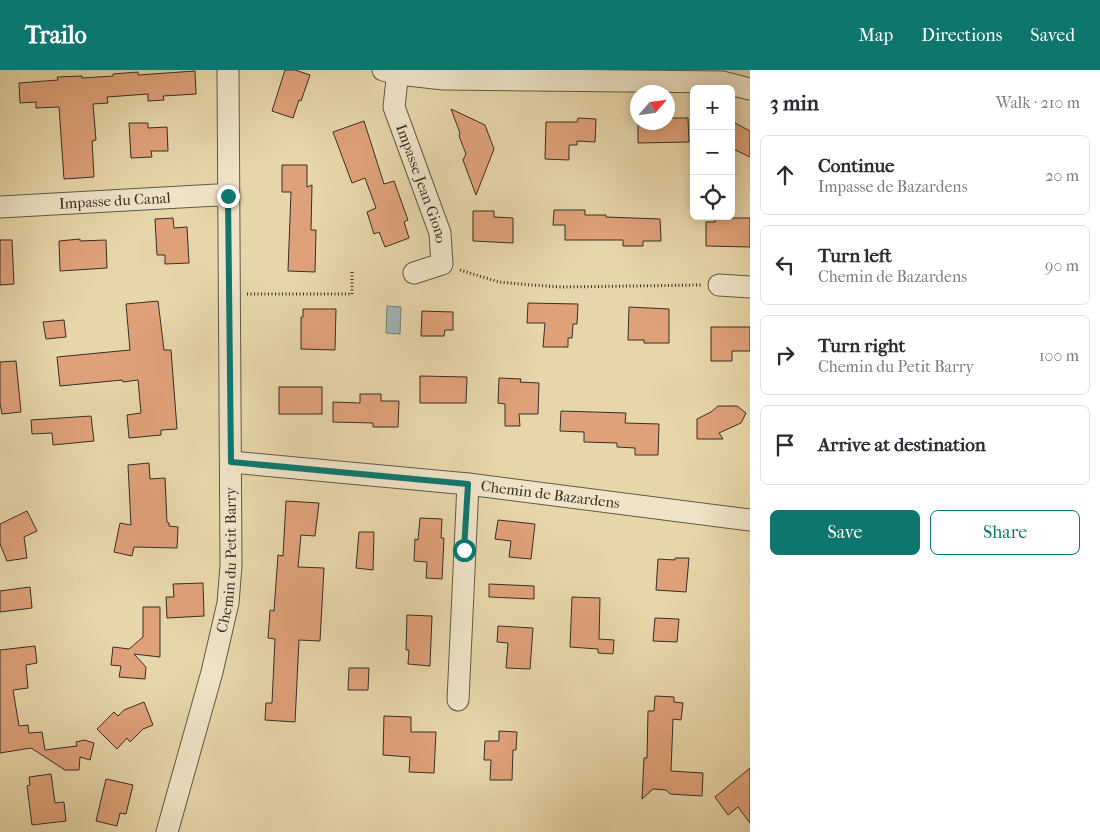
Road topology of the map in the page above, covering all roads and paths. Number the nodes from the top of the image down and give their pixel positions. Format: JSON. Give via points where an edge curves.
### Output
{"nodes":[{"id":1,"x":228,"y":70,"type":"edge"},
{"id":2,"x":393,"y":71,"type":"edge"},
{"id":3,"x":750,"y":89,"type":"edge"},
{"id":4,"x":228,"y":196,"type":"junction"},
{"id":5,"x":0,"y":207,"type":"edge"},
{"id":6,"x":442,"y":264,"type":"junction"},
{"id":7,"x":352,"y":271,"type":"dead end"},
{"id":8,"x":414,"y":273,"type":"dead end"},
{"id":9,"x":719,"y":286,"type":"joint"},
{"id":10,"x":750,"y":287,"type":"edge"},
{"id":11,"x":229,"y":295,"type":"junction"},
{"id":12,"x":231,"y":462,"type":"junction"},
{"id":13,"x":468,"y":484,"type":"junction"},
{"id":14,"x":750,"y":520,"type":"edge"},
{"id":15,"x":458,"y":700,"type":"dead end"},
{"id":16,"x":168,"y":832,"type":"edge"}],
"edges":[{"from":1,"to":4,"type":"street","name":"Chemin du Petit Barry"},
{"from":2,"to":3,"type":"street","via":[[444,79],[722,82]]},
{"from":2,"to":6,"type":"street","name":"Impasse Jean Giono","via":[[394,107],[440,233]]},
{"from":4,"to":5,"type":"street","name":"Impasse du Canal"},
{"from":4,"to":11,"type":"street","name":"Chemin du Petit Barry"},
{"from":6,"to":8,"type":"street","name":"Impasse Jean Giono"},
{"from":6,"to":9,"type":"path","via":[[499,282],[532,285]]},
{"from":7,"to":11,"type":"path","via":[[352,294]]},
{"from":9,"to":10,"type":"street"},
{"from":11,"to":12,"type":"street","name":"Chemin du Petit Barry"},
{"from":12,"to":13,"type":"street","name":"Chemin de Bazardens"},
{"from":12,"to":16,"type":"street","name":"Chemin du Petit Barry","via":[[228,602]]},
{"from":13,"to":14,"type":"street","name":"Chemin de Bazardens"},
{"from":13,"to":15,"type":"street"}]}
